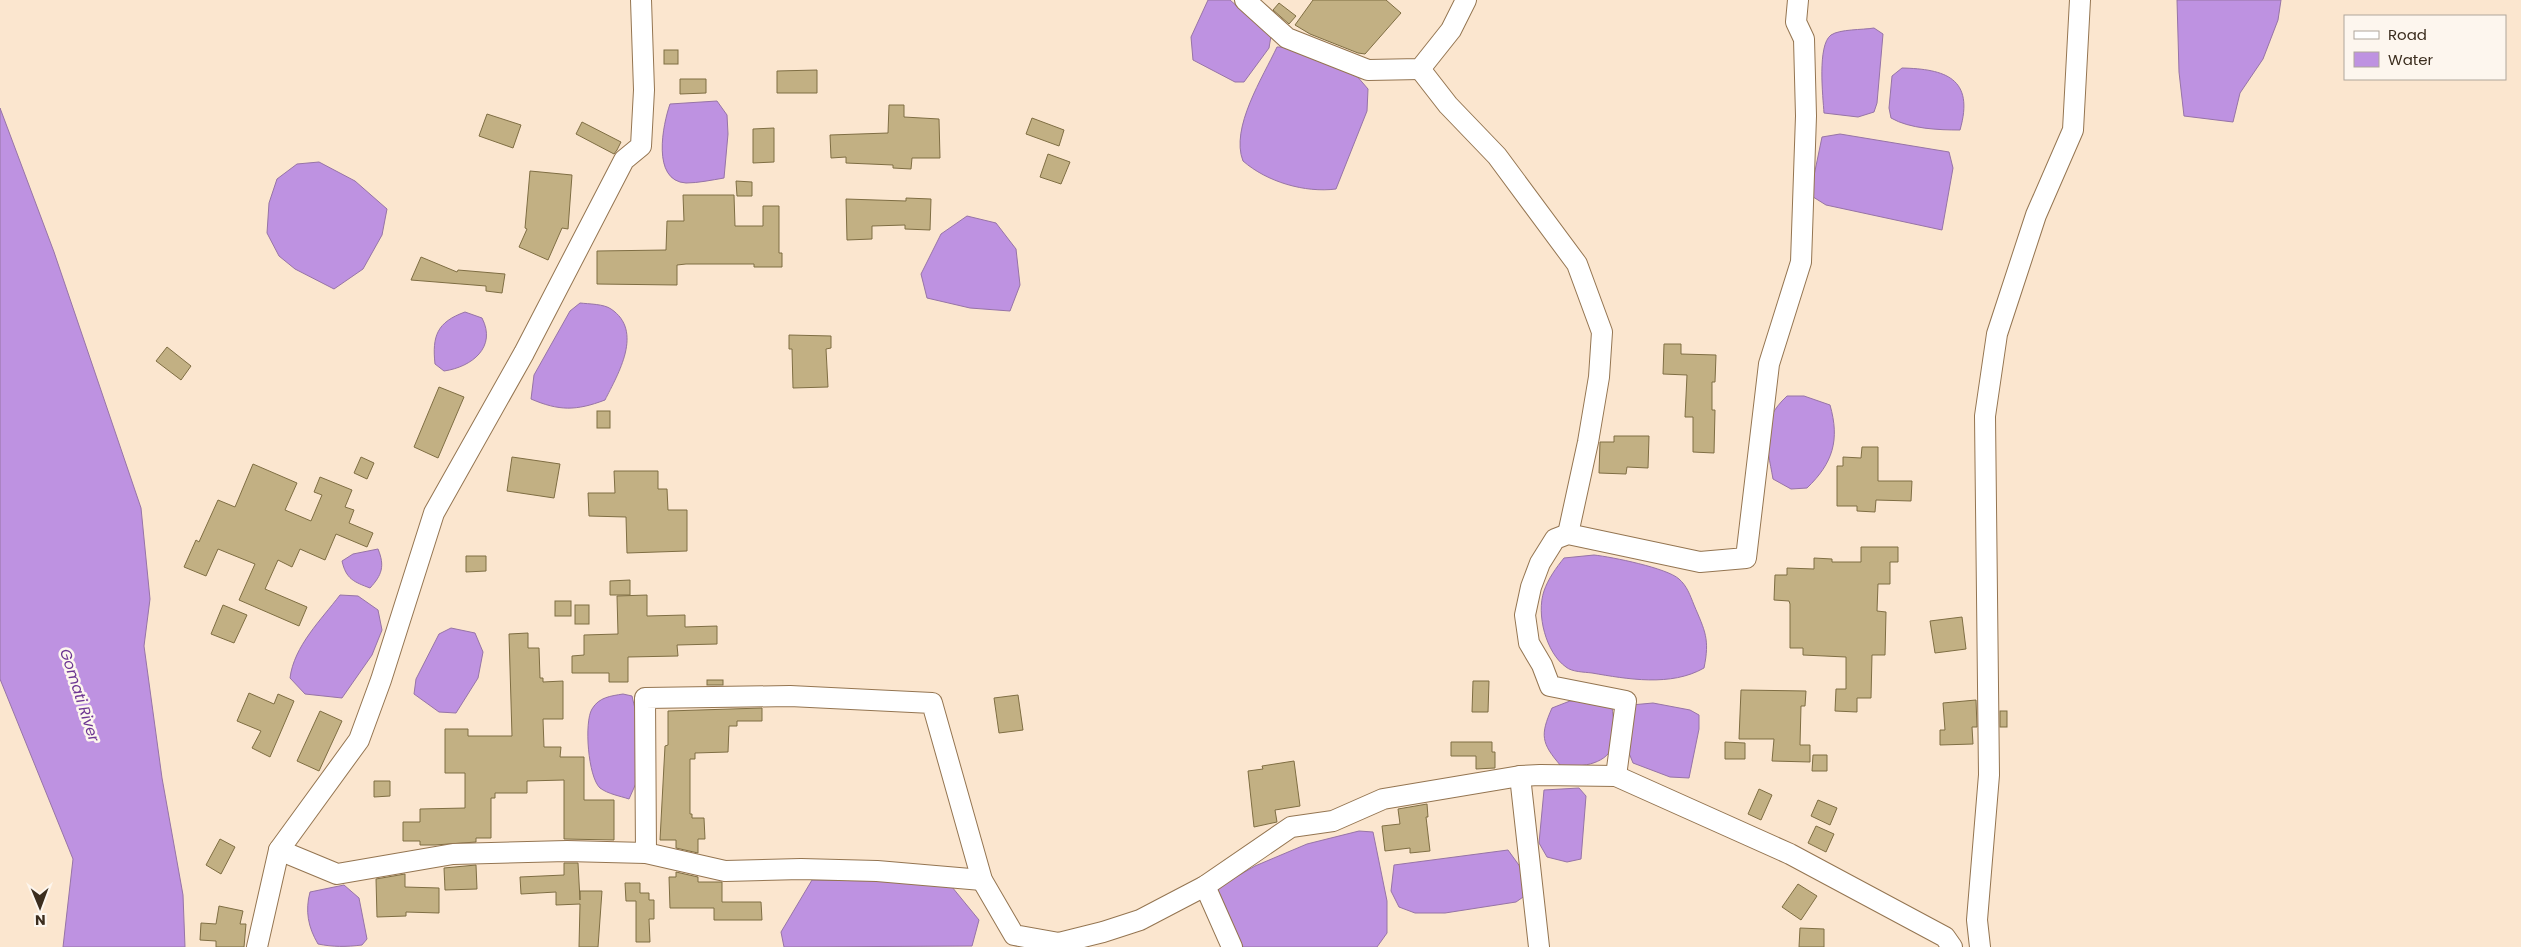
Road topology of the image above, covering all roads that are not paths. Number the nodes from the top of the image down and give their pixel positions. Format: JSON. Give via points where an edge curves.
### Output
{"nodes":[{"id":1,"x":641,"y":0,"type":"edge"},
{"id":2,"x":1245,"y":0,"type":"edge"},
{"id":3,"x":1466,"y":0,"type":"edge"},
{"id":4,"x":1798,"y":0,"type":"edge"},
{"id":5,"x":2080,"y":0,"type":"edge"},
{"id":6,"x":1420,"y":69,"type":"junction"},
{"id":7,"x":1568,"y":534,"type":"junction"},
{"id":8,"x":1520,"y":776,"type":"junction"},
{"id":9,"x":1616,"y":776,"type":"junction"},
{"id":10,"x":279,"y":850,"type":"junction"},
{"id":11,"x":646,"y":853,"type":"junction"},
{"id":12,"x":982,"y":880,"type":"junction"},
{"id":13,"x":1205,"y":886,"type":"junction"},
{"id":14,"x":257,"y":947,"type":"edge"},
{"id":15,"x":1232,"y":947,"type":"edge"},
{"id":16,"x":1540,"y":947,"type":"edge"},
{"id":17,"x":1952,"y":947,"type":"edge"},
{"id":18,"x":1980,"y":947,"type":"edge"}],
"edges":[{"from":1,"to":10,"type":"street","via":[[644,90],[641,146],[624,160],[524,353],[434,513],[359,740]]},
{"from":2,"to":6,"type":"street","via":[[1287,38],[1368,70]]},
{"from":3,"to":6,"type":"street","via":[[1451,30]]},
{"from":4,"to":7,"type":"street","via":[[1796,22],[1804,39],[1806,116],[1801,262],[1769,364],[1746,558],[1700,562]]},
{"from":5,"to":18,"type":"street","via":[[2072,130],[2036,215],[1997,334],[1985,416],[1990,775],[1977,920]]},
{"from":6,"to":7,"type":"street","via":[[1497,156],[1577,264],[1602,332],[1599,377]]},
{"from":7,"to":9,"type":"street","via":[[1555,539],[1540,563],[1531,587],[1525,616],[1530,643],[1550,686],[1626,701]]},
{"from":8,"to":9,"type":"street"},
{"from":8,"to":13,"type":"street","via":[[1383,799],[1333,821],[1292,827]]},
{"from":8,"to":16,"type":"street"},
{"from":9,"to":17,"type":"street","via":[[1790,854],[1944,938]]},
{"from":10,"to":11,"type":"street","via":[[337,874],[453,854]]},
{"from":10,"to":14,"type":"street"},
{"from":11,"to":12,"type":"street","via":[[725,871],[877,871]]},
{"from":11,"to":12,"type":"street","via":[[645,698],[790,696],[932,703]]},
{"from":12,"to":13,"type":"street","via":[[1014,935],[1059,944],[1140,920]]},
{"from":13,"to":15,"type":"street"}]}
